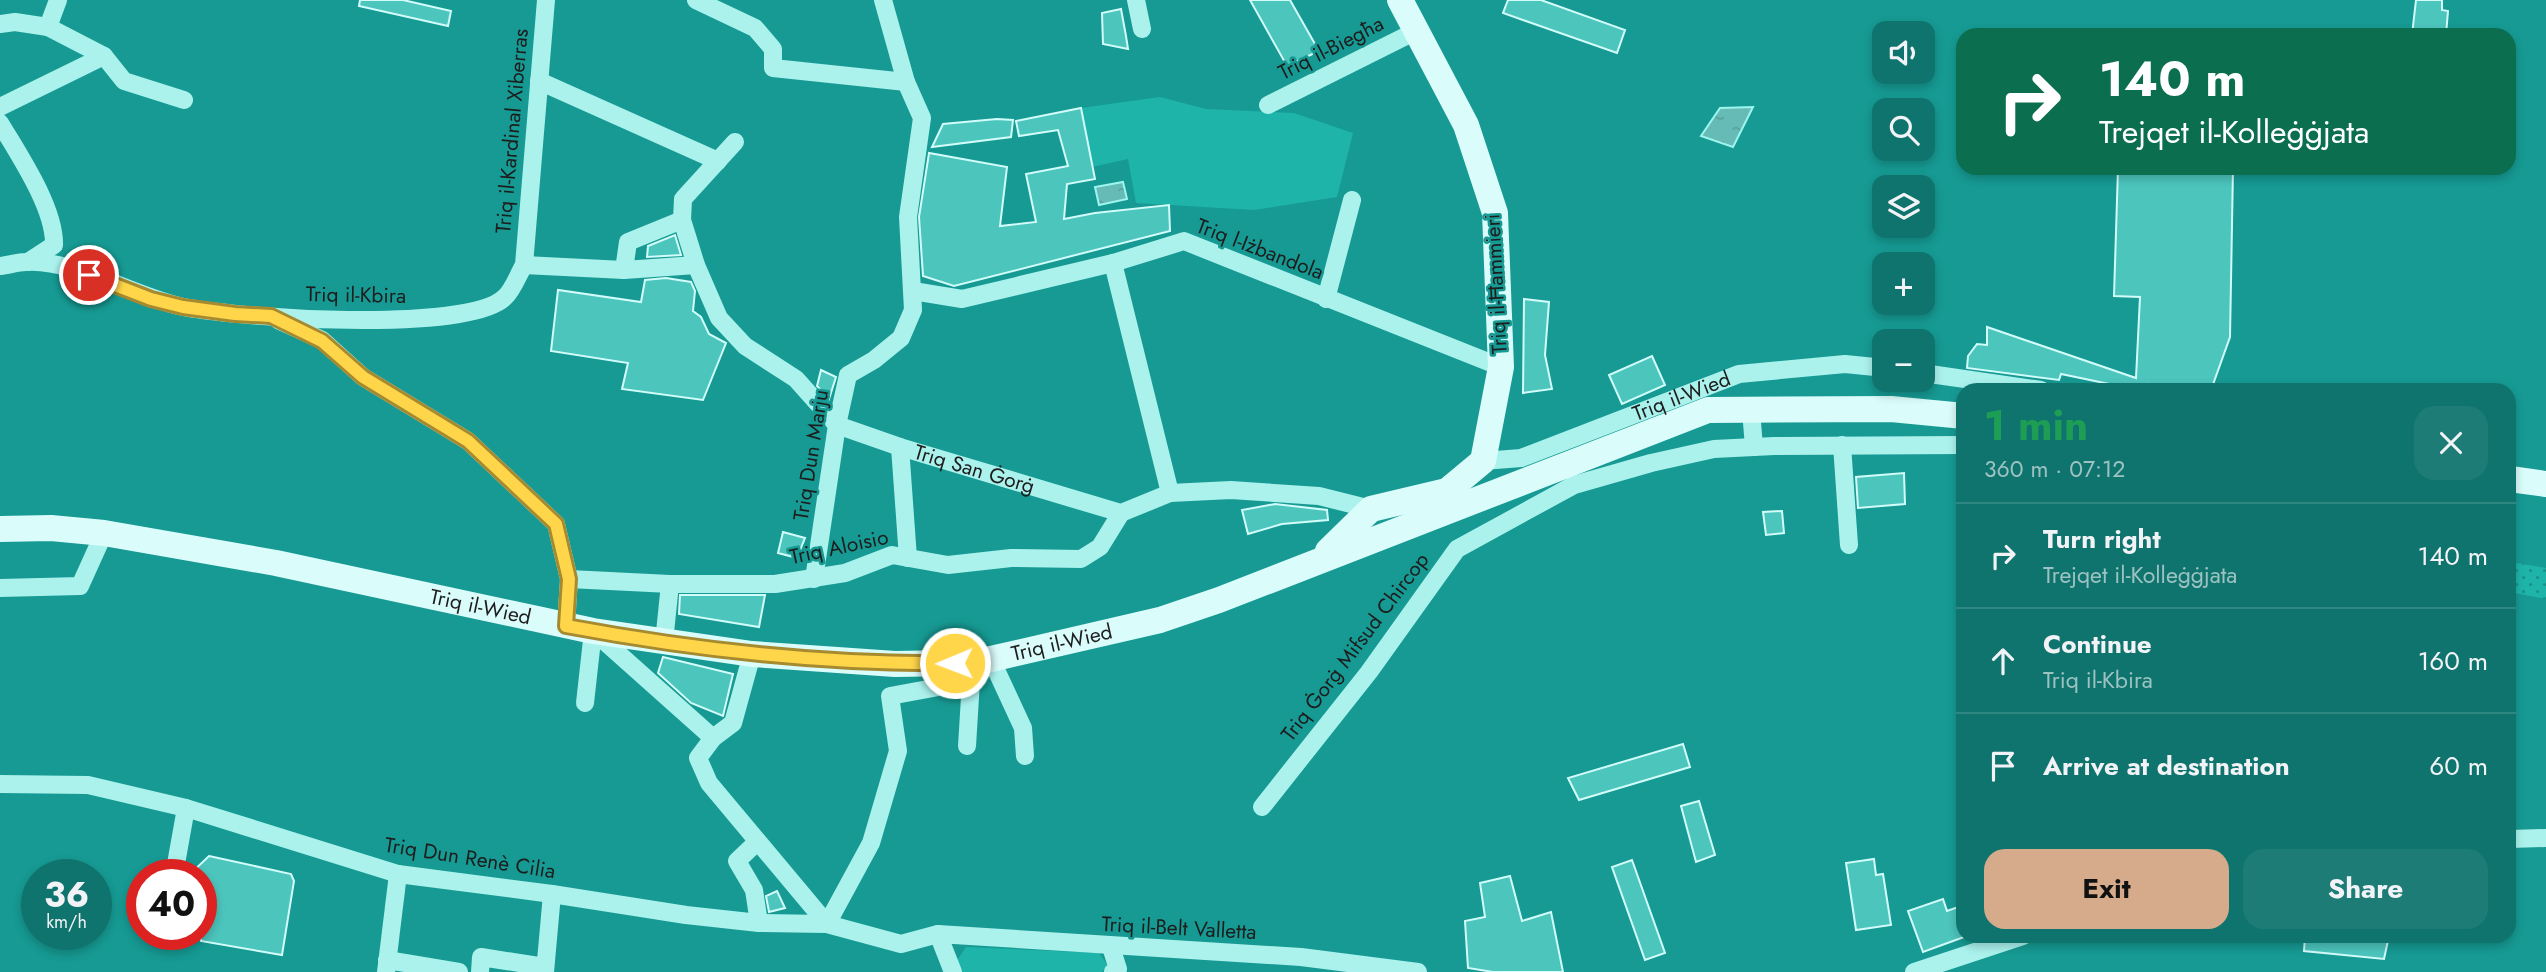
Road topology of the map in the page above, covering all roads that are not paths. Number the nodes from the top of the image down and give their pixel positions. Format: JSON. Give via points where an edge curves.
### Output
{"nodes":[{"id":1,"x":58,"y":0,"type":"edge"},
{"id":2,"x":547,"y":0,"type":"edge"},
{"id":3,"x":696,"y":0,"type":"edge"},
{"id":4,"x":883,"y":0,"type":"edge"},
{"id":5,"x":1136,"y":0,"type":"edge"},
{"id":6,"x":1400,"y":0,"type":"edge"},
{"id":7,"x":0,"y":24,"type":"edge"},
{"id":8,"x":48,"y":27,"type":"junction"},
{"id":9,"x":1142,"y":29,"type":"dead end"},
{"id":10,"x":1416,"y":31,"type":"junction"},
{"id":11,"x":104,"y":56,"type":"junction"},
{"id":12,"x":539,"y":81,"type":"junction"},
{"id":13,"x":906,"y":82,"type":"junction"},
{"id":14,"x":184,"y":100,"type":"dead end"},
{"id":15,"x":1268,"y":105,"type":"dead end"},
{"id":16,"x":0,"y":107,"type":"edge"},
{"id":17,"x":0,"y":123,"type":"edge"},
{"id":18,"x":735,"y":142,"type":"dead end"},
{"id":19,"x":719,"y":161,"type":"junction"},
{"id":20,"x":1352,"y":200,"type":"dead end"},
{"id":21,"x":681,"y":220,"type":"junction"},
{"id":22,"x":28,"y":262,"type":"junction"},
{"id":23,"x":1113,"y":263,"type":"junction"},
{"id":24,"x":524,"y":265,"type":"junction"},
{"id":25,"x":696,"y":265,"type":"junction"},
{"id":26,"x":0,"y":266,"type":"edge"},
{"id":27,"x":624,"y":270,"type":"junction"},
{"id":28,"x":913,"y":291,"type":"junction"},
{"id":29,"x":1326,"y":299,"type":"junction"},
{"id":30,"x":271,"y":316,"type":"junction"},
{"id":31,"x":1501,"y":366,"type":"junction"},
{"id":32,"x":1872,"y":367,"type":"edge"},
{"id":33,"x":1935,"y":375,"type":"edge"},
{"id":34,"x":1992,"y":383,"type":"edge"},
{"id":35,"x":1751,"y":410,"type":"junction"},
{"id":36,"x":1956,"y":415,"type":"edge"},
{"id":37,"x":837,"y":425,"type":"junction"},
{"id":38,"x":1842,"y":445,"type":"junction"},
{"id":39,"x":1956,"y":445,"type":"edge"},
{"id":40,"x":900,"y":447,"type":"junction"},
{"id":41,"x":1754,"y":447,"type":"junction"},
{"id":42,"x":1483,"y":461,"type":"junction"},
{"id":43,"x":2516,"y":481,"type":"edge"},
{"id":44,"x":2546,"y":484,"type":"edge"},
{"id":45,"x":1170,"y":493,"type":"junction"},
{"id":46,"x":1483,"y":497,"type":"junction"},
{"id":47,"x":1371,"y":509,"type":"junction"},
{"id":48,"x":1121,"y":513,"type":"junction"},
{"id":49,"x":1496,"y":528,"type":"junction"},
{"id":50,"x":0,"y":529,"type":"edge"},
{"id":51,"x":104,"y":533,"type":"junction"},
{"id":52,"x":1849,"y":545,"type":"dead end"},
{"id":53,"x":908,"y":558,"type":"junction"},
{"id":54,"x":1319,"y":560,"type":"junction"},
{"id":55,"x":569,"y":579,"type":"junction"},
{"id":56,"x":814,"y":579,"type":"junction"},
{"id":57,"x":670,"y":584,"type":"junction"},
{"id":58,"x":0,"y":588,"type":"edge"},
{"id":59,"x":566,"y":626,"type":"junction"},
{"id":60,"x":593,"y":631,"type":"junction"},
{"id":61,"x":664,"y":642,"type":"junction"},
{"id":62,"x":752,"y":654,"type":"junction"},
{"id":63,"x":976,"y":667,"type":"junction"},
{"id":64,"x":585,"y":704,"type":"dead end"},
{"id":65,"x":713,"y":738,"type":"junction"},
{"id":66,"x":967,"y":746,"type":"dead end"},
{"id":67,"x":1025,"y":757,"type":"dead end"},
{"id":68,"x":0,"y":784,"type":"edge"},
{"id":69,"x":1262,"y":807,"type":"dead end"},
{"id":70,"x":186,"y":808,"type":"junction"},
{"id":71,"x":2546,"y":838,"type":"edge"},
{"id":72,"x":2516,"y":839,"type":"edge"},
{"id":73,"x":757,"y":842,"type":"junction"},
{"id":74,"x":177,"y":859,"type":"edge"},
{"id":75,"x":398,"y":874,"type":"junction"},
{"id":76,"x":552,"y":894,"type":"junction"},
{"id":77,"x":759,"y":923,"type":"junction"},
{"id":78,"x":827,"y":924,"type":"junction"},
{"id":79,"x":938,"y":934,"type":"junction"},
{"id":80,"x":2001,"y":943,"type":"edge"},
{"id":81,"x":1111,"y":947,"type":"junction"},
{"id":82,"x":386,"y":966,"type":"edge"},
{"id":83,"x":545,"y":969,"type":"edge"},
{"id":84,"x":459,"y":972,"type":"edge"},
{"id":85,"x":480,"y":972,"type":"edge"},
{"id":86,"x":953,"y":972,"type":"edge"},
{"id":87,"x":1113,"y":972,"type":"edge"},
{"id":88,"x":1418,"y":972,"type":"edge"},
{"id":89,"x":1914,"y":972,"type":"edge"}],
"edges":[{"from":1,"to":8,"type":"street"},
{"from":2,"to":12,"type":"street","name":"Triq il-Kardinal Xiberras"},
{"from":3,"to":13,"type":"street","via":[[755,28],[773,49],[773,68]]},
{"from":4,"to":13,"type":"street","name":"Triq Dun Marju"},
{"from":5,"to":9,"type":"street"},
{"from":6,"to":10,"type":"street","name":"Triq il-Ħammieri"},
{"from":7,"to":8,"type":"street"},
{"from":8,"to":11,"type":"street"},
{"from":10,"to":15,"type":"street","name":"Triq il-Biegħa"},
{"from":10,"to":31,"type":"street","name":"Triq il-Ħammieri","via":[[1466,125],[1494,213]]},
{"from":11,"to":14,"type":"street","via":[[124,81]]},
{"from":11,"to":16,"type":"street"},
{"from":12,"to":19,"type":"street"},
{"from":12,"to":24,"type":"street","name":"Triq il-Kardinal Xiberras"},
{"from":13,"to":28,"type":"street","name":"Triq Dun Marju","via":[[922,118],[908,217]]},
{"from":17,"to":22,"type":"street","via":[[30,174],[54,229],[54,245]]},
{"from":18,"to":19,"type":"street"},
{"from":19,"to":21,"type":"street","via":[[683,199]]},
{"from":20,"to":29,"type":"street"},
{"from":21,"to":25,"type":"street","name":"Triq San Ġorġ"},
{"from":21,"to":27,"type":"street","via":[[628,242]]},
{"from":22,"to":26,"type":"street","name":"Triq il-Kbira"},
{"from":22,"to":30,"type":"street","name":"Triq il-Kbira","via":[[68,268],[183,307]]},
{"from":23,"to":28,"type":"street","name":"Triq l-Iżbandola","via":[[962,299]]},
{"from":23,"to":29,"type":"street","name":"Triq l-Iżbandola","via":[[1184,240]]},
{"from":23,"to":45,"type":"street"},
{"from":24,"to":27,"type":"street"},
{"from":24,"to":30,"type":"street","name":"Triq il-Kbira","via":[[505,298],[484,309],[370,322]]},
{"from":25,"to":27,"type":"street"},
{"from":25,"to":37,"type":"street","name":"Triq San Ġorġ","via":[[719,318],[745,346],[796,379]]},
{"from":28,"to":37,"type":"street","name":"Triq Dun Marju","via":[[913,310],[901,338],[848,374]]},
{"from":29,"to":31,"type":"street","name":"Triq l-Iżbandola"},
{"from":30,"to":55,"type":"street","via":[[322,341],[363,377],[468,441],[556,524]]},
{"from":31,"to":42,"type":"street","name":"Triq il-Ħammieri"},
{"from":32,"to":42,"type":"street","name":"Triq il-Wied","via":[[1845,364],[1739,374],[1521,458]]},
{"from":33,"to":34,"type":"street"},
{"from":35,"to":36,"type":"street","name":"Triq il-Wied","via":[[1891,409]]},
{"from":35,"to":41,"type":"street","name":"Triq il-Wied"},
{"from":35,"to":46,"type":"street","name":"Triq il-Wied","via":[[1708,410]]},
{"from":37,"to":40,"type":"street","name":"Triq San Ġorġ"},
{"from":37,"to":56,"type":"street","name":"Triq Dun Marju"},
{"from":38,"to":39,"type":"street"},
{"from":38,"to":41,"type":"street"},
{"from":38,"to":52,"type":"street"},
{"from":40,"to":48,"type":"street","name":"Triq San Ġorġ"},
{"from":40,"to":53,"type":"street"},
{"from":41,"to":49,"type":"street","via":[[1714,449],[1574,485]]},
{"from":42,"to":47,"type":"street","via":[[1447,491]]},
{"from":43,"to":44,"type":"street"},
{"from":45,"to":47,"type":"street","via":[[1231,490],[1319,496]]},
{"from":45,"to":48,"type":"street"},
{"from":46,"to":49,"type":"street"},
{"from":46,"to":54,"type":"street","name":"Triq il-Wied"},
{"from":47,"to":54,"type":"street"},
{"from":48,"to":53,"type":"street","name":"Triq Aloisio","via":[[1100,547],[1082,559],[1011,558],[948,565]]},
{"from":49,"to":69,"type":"street","name":"Triq Ġorġ Mifsud Chircop","via":[[1457,549],[1369,672]]},
{"from":50,"to":51,"type":"street","name":"Triq il-Wied"},
{"from":51,"to":58,"type":"street","via":[[80,586]]},
{"from":51,"to":59,"type":"street","name":"Triq il-Wied","via":[[276,564]]},
{"from":53,"to":56,"type":"street","name":"Triq Aloisio","via":[[892,555]]},
{"from":54,"to":63,"type":"street","name":"Triq il-Wied","via":[[1160,620]]},
{"from":55,"to":57,"type":"street","name":"Triq Aloisio"},
{"from":55,"to":59,"type":"street"},
{"from":56,"to":57,"type":"street","name":"Triq Aloisio","via":[[775,584]]},
{"from":57,"to":61,"type":"street"},
{"from":59,"to":60,"type":"street","name":"Triq il-Wied"},
{"from":60,"to":61,"type":"street","name":"Triq il-Wied"},
{"from":60,"to":64,"type":"street"},
{"from":60,"to":65,"type":"street"},
{"from":61,"to":62,"type":"street","name":"Triq il-Wied"},
{"from":62,"to":63,"type":"street","name":"Triq il-Wied"},
{"from":62,"to":65,"type":"street","via":[[733,723]]},
{"from":63,"to":66,"type":"street"},
{"from":63,"to":67,"type":"street","via":[[1023,728]]},
{"from":63,"to":78,"type":"street","via":[[890,696],[898,751],[871,843]]},
{"from":65,"to":73,"type":"street","via":[[698,758],[709,783]]},
{"from":68,"to":70,"type":"street","name":"Triq Dun Renè Cilia","via":[[88,785]]},
{"from":70,"to":74,"type":"street"},
{"from":70,"to":75,"type":"street","name":"Triq Dun Renè Cilia"},
{"from":71,"to":72,"type":"street"},
{"from":73,"to":77,"type":"street","via":[[737,861],[754,890]]},
{"from":73,"to":78,"type":"street"},
{"from":75,"to":76,"type":"street","name":"Triq Dun Renè Cilia"},
{"from":75,"to":82,"type":"street"},
{"from":76,"to":77,"type":"street","name":"Triq Dun Renè Cilia"},
{"from":76,"to":83,"type":"street"},
{"from":77,"to":78,"type":"street","name":"Triq Dun Renè Cilia"},
{"from":78,"to":79,"type":"street","name":"Triq Dun Renè Cilia","via":[[901,944]]},
{"from":79,"to":81,"type":"street","name":"Triq il-Belt Valletta"},
{"from":79,"to":86,"type":"street"},
{"from":80,"to":89,"type":"street"},
{"from":81,"to":87,"type":"street","via":[[1118,969]]},
{"from":81,"to":88,"type":"street","name":"Triq il-Belt Valletta","via":[[1301,957]]},
{"from":82,"to":84,"type":"street"},
{"from":83,"to":85,"type":"street","via":[[481,957]]}]}
